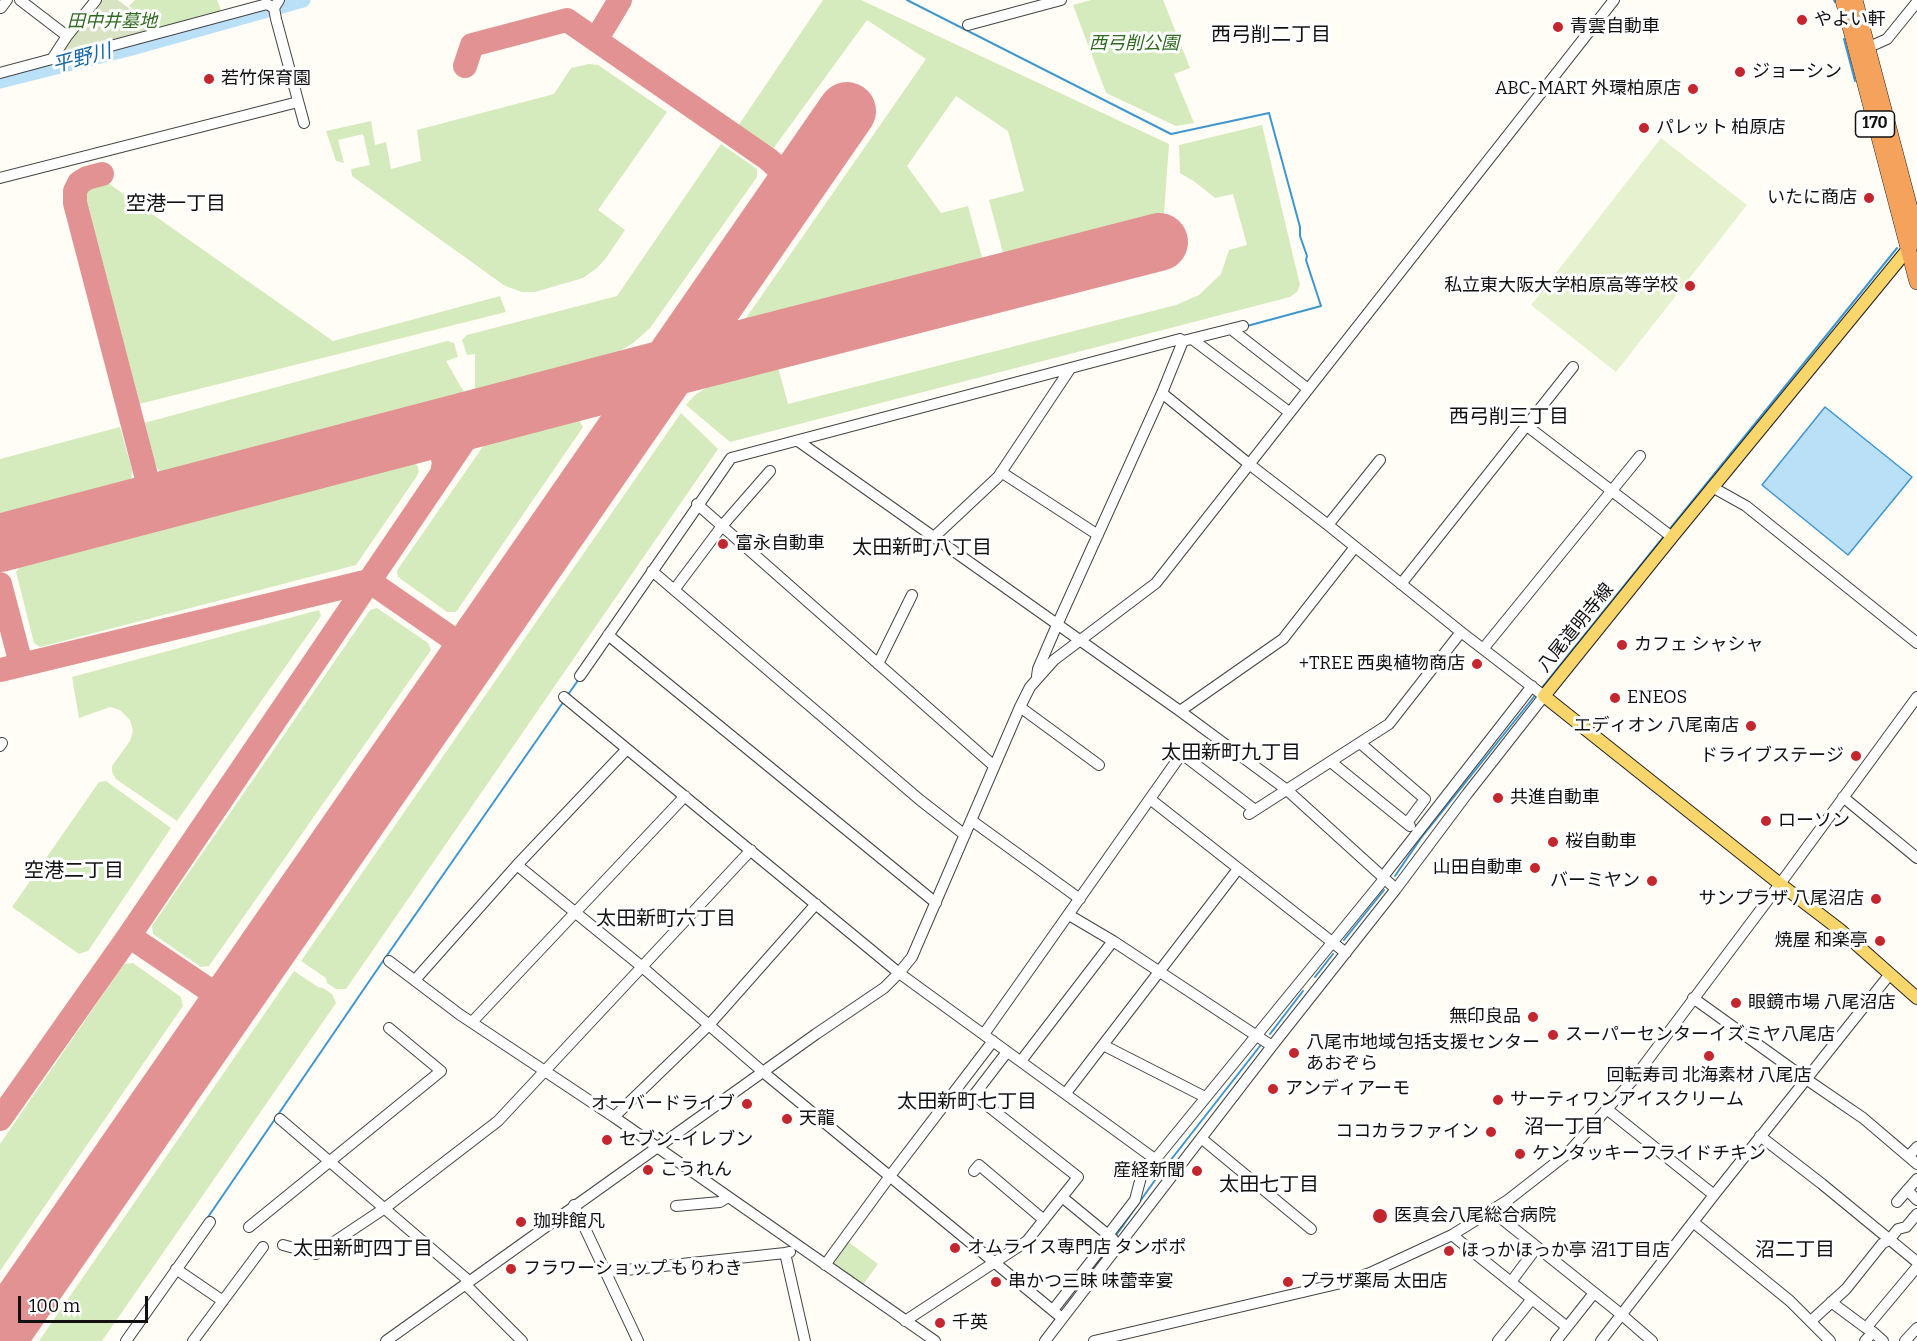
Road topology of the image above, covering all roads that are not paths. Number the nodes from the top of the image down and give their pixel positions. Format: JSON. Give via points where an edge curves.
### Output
{"nodes":[{"id":1,"x":8,"y":0,"type":"edge"},
{"id":2,"x":20,"y":0,"type":"edge"},
{"id":3,"x":1061,"y":0,"type":"edge"},
{"id":4,"x":1614,"y":0,"type":"edge"},
{"id":5,"x":1843,"y":0,"type":"edge"},
{"id":6,"x":1855,"y":0,"type":"edge"},
{"id":7,"x":93,"y":1,"type":"edge"},
{"id":8,"x":1917,"y":2,"type":"edge"},
{"id":9,"x":277,"y":4,"type":"edge"},
{"id":10,"x":1,"y":8,"type":"edge"},
{"id":11,"x":968,"y":25,"type":"dead end"},
{"id":12,"x":67,"y":36,"type":"junction"},
{"id":13,"x":1867,"y":48,"type":"junction"},
{"id":14,"x":52,"y":59,"type":"junction"},
{"id":15,"x":0,"y":73,"type":"edge"},
{"id":16,"x":298,"y":102,"type":"junction"},
{"id":17,"x":304,"y":123,"type":"dead end"},
{"id":18,"x":0,"y":178,"type":"edge"},
{"id":19,"x":1914,"y":243,"type":"edge"},
{"id":20,"x":1917,"y":282,"type":"edge"},
{"id":21,"x":1243,"y":326,"type":"dead end"},
{"id":22,"x":1231,"y":329,"type":"junction"},
{"id":23,"x":1187,"y":340,"type":"junction"},
{"id":24,"x":1574,"y":367,"type":"dead end"},
{"id":25,"x":1070,"y":369,"type":"junction"},
{"id":26,"x":1308,"y":389,"type":"junction"},
{"id":27,"x":1162,"y":393,"type":"junction"},
{"id":28,"x":1289,"y":412,"type":"junction"},
{"id":29,"x":1527,"y":426,"type":"junction"},
{"id":30,"x":798,"y":441,"type":"junction"},
{"id":31,"x":1640,"y":456,"type":"dead end"},
{"id":32,"x":1380,"y":460,"type":"dead end"},
{"id":33,"x":1249,"y":464,"type":"junction"},
{"id":34,"x":770,"y":471,"type":"dead end"},
{"id":35,"x":1001,"y":472,"type":"junction"},
{"id":36,"x":1713,"y":487,"type":"junction"},
{"id":37,"x":1612,"y":492,"type":"junction"},
{"id":38,"x":697,"y":504,"type":"junction"},
{"id":39,"x":1328,"y":525,"type":"junction"},
{"id":40,"x":722,"y":526,"type":"junction"},
{"id":41,"x":1667,"y":534,"type":"junction"},
{"id":42,"x":1098,"y":535,"type":"junction"},
{"id":43,"x":934,"y":537,"type":"junction"},
{"id":44,"x":1355,"y":547,"type":"junction"},
{"id":45,"x":652,"y":571,"type":"junction"},
{"id":46,"x":1401,"y":584,"type":"junction"},
{"id":47,"x":674,"y":590,"type":"junction"},
{"id":48,"x":912,"y":595,"type":"dead end"},
{"id":49,"x":1057,"y":625,"type":"junction"},
{"id":50,"x":1461,"y":632,"type":"junction"},
{"id":51,"x":608,"y":635,"type":"junction"},
{"id":52,"x":1079,"y":641,"type":"junction"},
{"id":53,"x":1917,"y":643,"type":"edge"},
{"id":54,"x":1484,"y":649,"type":"junction"},
{"id":55,"x":878,"y":664,"type":"junction"},
{"id":56,"x":579,"y":676,"type":"dead end"},
{"id":57,"x":1037,"y":679,"type":"junction"},
{"id":58,"x":1532,"y":686,"type":"junction"},
{"id":59,"x":1545,"y":696,"type":"junction"},
{"id":60,"x":564,"y":697,"type":"dead end"},
{"id":61,"x":1917,"y":698,"type":"edge"},
{"id":62,"x":1020,"y":707,"type":"junction"},
{"id":63,"x":1180,"y":711,"type":"junction"},
{"id":64,"x":1360,"y":743,"type":"junction"},
{"id":65,"x":627,"y":749,"type":"junction"},
{"id":66,"x":1331,"y":762,"type":"junction"},
{"id":67,"x":1099,"y":765,"type":"dead end"},
{"id":68,"x":994,"y":766,"type":"junction"},
{"id":69,"x":1287,"y":790,"type":"junction"},
{"id":70,"x":684,"y":796,"type":"junction"},
{"id":71,"x":1843,"y":798,"type":"junction"},
{"id":72,"x":1150,"y":799,"type":"junction"},
{"id":73,"x":971,"y":820,"type":"junction"},
{"id":74,"x":1407,"y":823,"type":"junction"},
{"id":75,"x":1418,"y":832,"type":"junction"},
{"id":76,"x":965,"y":836,"type":"junction"},
{"id":77,"x":751,"y":850,"type":"junction"},
{"id":78,"x":1916,"y":855,"type":"edge"},
{"id":79,"x":517,"y":865,"type":"junction"},
{"id":80,"x":1238,"y":868,"type":"junction"},
{"id":81,"x":1383,"y":879,"type":"junction"},
{"id":82,"x":1780,"y":884,"type":"junction"},
{"id":83,"x":1396,"y":889,"type":"junction"},
{"id":84,"x":1080,"y":899,"type":"junction"},
{"id":85,"x":936,"y":903,"type":"junction"},
{"id":86,"x":816,"y":904,"type":"junction"},
{"id":87,"x":575,"y":912,"type":"junction"},
{"id":88,"x":1069,"y":915,"type":"junction"},
{"id":89,"x":1113,"y":941,"type":"junction"},
{"id":90,"x":1332,"y":942,"type":"junction"},
{"id":91,"x":1346,"y":953,"type":"junction"},
{"id":92,"x":389,"y":961,"type":"dead end"},
{"id":93,"x":642,"y":966,"type":"junction"},
{"id":94,"x":1159,"y":972,"type":"junction"},
{"id":95,"x":899,"y":973,"type":"junction"},
{"id":96,"x":1890,"y":974,"type":"junction"},
{"id":97,"x":415,"y":980,"type":"junction"},
{"id":98,"x":1693,"y":998,"type":"junction"},
{"id":99,"x":1917,"y":998,"type":"edge"},
{"id":100,"x":472,"y":1022,"type":"junction"},
{"id":101,"x":709,"y":1025,"type":"junction"},
{"id":102,"x":389,"y":1028,"type":"dead end"},
{"id":103,"x":1256,"y":1034,"type":"junction"},
{"id":104,"x":988,"y":1038,"type":"junction"},
{"id":105,"x":1102,"y":1045,"type":"junction"},
{"id":106,"x":1272,"y":1046,"type":"junction"},
{"id":107,"x":1007,"y":1052,"type":"junction"},
{"id":108,"x":1021,"y":1061,"type":"junction"},
{"id":109,"x":544,"y":1070,"type":"junction"},
{"id":110,"x":763,"y":1072,"type":"junction"},
{"id":111,"x":1806,"y":1079,"type":"junction"},
{"id":112,"x":1066,"y":1093,"type":"junction"},
{"id":113,"x":1205,"y":1097,"type":"junction"},
{"id":114,"x":1608,"y":1110,"type":"junction"},
{"id":115,"x":614,"y":1117,"type":"junction"},
{"id":116,"x":280,"y":1119,"type":"dead end"},
{"id":117,"x":1760,"y":1136,"type":"junction"},
{"id":118,"x":1201,"y":1138,"type":"junction"},
{"id":119,"x":1917,"y":1147,"type":"edge"},
{"id":120,"x":657,"y":1148,"type":"junction"},
{"id":121,"x":1155,"y":1160,"type":"junction"},
{"id":122,"x":1913,"y":1160,"type":"edge"},
{"id":123,"x":330,"y":1161,"type":"junction"},
{"id":124,"x":974,"y":1171,"type":"dead end"},
{"id":125,"x":1174,"y":1173,"type":"junction"},
{"id":126,"x":890,"y":1176,"type":"junction"},
{"id":127,"x":1917,"y":1179,"type":"edge"},
{"id":128,"x":1907,"y":1190,"type":"junction"},
{"id":129,"x":1714,"y":1195,"type":"junction"},
{"id":130,"x":728,"y":1197,"type":"junction"},
{"id":131,"x":1062,"y":1197,"type":"junction"},
{"id":132,"x":1917,"y":1200,"type":"edge"},
{"id":133,"x":1897,"y":1202,"type":"dead end"},
{"id":134,"x":574,"y":1206,"type":"junction"},
{"id":135,"x":676,"y":1206,"type":"dead end"},
{"id":136,"x":385,"y":1208,"type":"junction"},
{"id":137,"x":1492,"y":1211,"type":"junction"},
{"id":138,"x":1917,"y":1214,"type":"edge"},
{"id":139,"x":1044,"y":1220,"type":"junction"},
{"id":140,"x":210,"y":1222,"type":"dead end"},
{"id":141,"x":1693,"y":1222,"type":"junction"},
{"id":142,"x":249,"y":1227,"type":"dead end"},
{"id":143,"x":1311,"y":1228,"type":"dead end"},
{"id":144,"x":1452,"y":1235,"type":"junction"},
{"id":145,"x":1112,"y":1238,"type":"junction"},
{"id":146,"x":1890,"y":1239,"type":"junction"},
{"id":147,"x":283,"y":1245,"type":"dead end"},
{"id":148,"x":263,"y":1247,"type":"dead end"},
{"id":149,"x":1537,"y":1247,"type":"junction"},
{"id":150,"x":802,"y":1250,"type":"junction"},
{"id":151,"x":785,"y":1252,"type":"junction"},
{"id":152,"x":1917,"y":1262,"type":"edge"},
{"id":153,"x":994,"y":1263,"type":"junction"},
{"id":154,"x":825,"y":1266,"type":"junction"},
{"id":155,"x":1917,"y":1267,"type":"edge"},
{"id":156,"x":176,"y":1269,"type":"junction"},
{"id":157,"x":607,"y":1272,"type":"junction"},
{"id":158,"x":467,"y":1282,"type":"junction"},
{"id":159,"x":1511,"y":1282,"type":"junction"},
{"id":160,"x":1594,"y":1293,"type":"junction"},
{"id":161,"x":1533,"y":1299,"type":"junction"},
{"id":162,"x":223,"y":1301,"type":"junction"},
{"id":163,"x":1831,"y":1302,"type":"junction"},
{"id":164,"x":1057,"y":1314,"type":"junction"},
{"id":165,"x":1622,"y":1315,"type":"junction"},
{"id":166,"x":905,"y":1321,"type":"junction"},
{"id":167,"x":1811,"y":1321,"type":"junction"},
{"id":168,"x":1567,"y":1327,"type":"junction"},
{"id":169,"x":1917,"y":1328,"type":"edge"},
{"id":170,"x":1868,"y":1334,"type":"edge"},
{"id":171,"x":519,"y":1340,"type":"edge"},
{"id":172,"x":1649,"y":1340,"type":"edge"},
{"id":173,"x":126,"y":1341,"type":"edge"},
{"id":174,"x":193,"y":1341,"type":"edge"},
{"id":175,"x":386,"y":1341,"type":"edge"},
{"id":176,"x":638,"y":1341,"type":"edge"},
{"id":177,"x":805,"y":1341,"type":"edge"},
{"id":178,"x":935,"y":1341,"type":"edge"},
{"id":179,"x":1045,"y":1341,"type":"edge"},
{"id":180,"x":1094,"y":1341,"type":"edge"},
{"id":181,"x":1498,"y":1341,"type":"edge"},
{"id":182,"x":1556,"y":1341,"type":"edge"},
{"id":183,"x":1601,"y":1341,"type":"edge"},
{"id":184,"x":1830,"y":1341,"type":"edge"},
{"id":185,"x":1883,"y":1341,"type":"edge"},
{"id":186,"x":1905,"y":1341,"type":"edge"}],
"edges":[{"from":1,"to":10,"type":"street"},
{"from":2,"to":12,"type":"street"},
{"from":3,"to":11,"type":"street"},
{"from":4,"to":26,"type":"street"},
{"from":5,"to":19,"type":"highway","number":"170"},
{"from":6,"to":13,"type":"highway","number":"170"},
{"from":7,"to":12,"type":"street"},
{"from":8,"to":13,"type":"street","via":[[1887,39]]},
{"from":9,"to":14,"type":"street"},
{"from":9,"to":16,"type":"street"},
{"from":12,"to":14,"type":"street"},
{"from":13,"to":19,"type":"highway","number":"170","via":[[1910,208]]},
{"from":14,"to":15,"type":"street"},
{"from":16,"to":17,"type":"street"},
{"from":16,"to":18,"type":"street"},
{"from":19,"to":20,"type":"highway","number":"170"},
{"from":19,"to":36,"type":"main road","name":"八尾道明寺線"},
{"from":21,"to":22,"type":"street"},
{"from":22,"to":23,"type":"street"},
{"from":22,"to":26,"type":"street"},
{"from":23,"to":25,"type":"street"},
{"from":23,"to":27,"type":"street"},
{"from":23,"to":28,"type":"street"},
{"from":24,"to":29,"type":"street"},
{"from":25,"to":30,"type":"street"},
{"from":25,"to":35,"type":"street"},
{"from":26,"to":28,"type":"street"},
{"from":27,"to":33,"type":"street"},
{"from":27,"to":42,"type":"street"},
{"from":28,"to":33,"type":"street"},
{"from":29,"to":37,"type":"street"},
{"from":29,"to":46,"type":"street"},
{"from":30,"to":38,"type":"street","via":[[731,458]]},
{"from":30,"to":43,"type":"street"},
{"from":31,"to":37,"type":"street"},
{"from":32,"to":39,"type":"street"},
{"from":33,"to":39,"type":"street"},
{"from":33,"to":52,"type":"street","via":[[1156,583]]},
{"from":34,"to":40,"type":"street"},
{"from":35,"to":42,"type":"street"},
{"from":35,"to":43,"type":"street"},
{"from":36,"to":41,"type":"main road","name":"八尾道明寺線"},
{"from":36,"to":53,"type":"street","via":[[1746,506]]},
{"from":37,"to":41,"type":"street"},
{"from":37,"to":54,"type":"street"},
{"from":38,"to":40,"type":"street"},
{"from":38,"to":45,"type":"street"},
{"from":39,"to":44,"type":"street"},
{"from":40,"to":47,"type":"street"},
{"from":40,"to":55,"type":"street"},
{"from":41,"to":59,"type":"main road","name":"八尾道明寺線"},
{"from":42,"to":49,"type":"street"},
{"from":43,"to":49,"type":"street"},
{"from":44,"to":46,"type":"street"},
{"from":44,"to":63,"type":"street","via":[[1283,639]]},
{"from":45,"to":47,"type":"street"},
{"from":45,"to":51,"type":"street"},
{"from":46,"to":50,"type":"street"},
{"from":47,"to":76,"type":"street"},
{"from":48,"to":55,"type":"street"},
{"from":49,"to":52,"type":"street"},
{"from":49,"to":57,"type":"street"},
{"from":50,"to":54,"type":"street"},
{"from":50,"to":64,"type":"street","via":[[1389,724]]},
{"from":51,"to":56,"type":"street"},
{"from":51,"to":85,"type":"street"},
{"from":52,"to":57,"type":"street"},
{"from":52,"to":63,"type":"street"},
{"from":54,"to":58,"type":"street"},
{"from":55,"to":68,"type":"street"},
{"from":57,"to":62,"type":"street"},
{"from":58,"to":59,"type":"street"},
{"from":58,"to":75,"type":"street"},
{"from":59,"to":82,"type":"main road","name":"八尾道明寺線"},
{"from":59,"to":83,"type":"street"},
{"from":60,"to":65,"type":"street"},
{"from":61,"to":71,"type":"street"},
{"from":62,"to":67,"type":"street"},
{"from":62,"to":68,"type":"street"},
{"from":63,"to":69,"type":"street"},
{"from":64,"to":66,"type":"street"},
{"from":64,"to":74,"type":"street","via":[[1425,799]]},
{"from":65,"to":70,"type":"street"},
{"from":65,"to":79,"type":"street"},
{"from":66,"to":69,"type":"street"},
{"from":66,"to":74,"type":"street"},
{"from":68,"to":73,"type":"street"},
{"from":69,"to":72,"type":"street","via":[[1252,812],[1184,752]]},
{"from":69,"to":81,"type":"street"},
{"from":70,"to":77,"type":"street"},
{"from":70,"to":87,"type":"street"},
{"from":71,"to":78,"type":"street"},
{"from":71,"to":82,"type":"street"},
{"from":72,"to":80,"type":"street"},
{"from":72,"to":84,"type":"street"},
{"from":73,"to":76,"type":"street"},
{"from":73,"to":84,"type":"street"},
{"from":74,"to":75,"type":"street"},
{"from":75,"to":81,"type":"street"},
{"from":76,"to":85,"type":"street"},
{"from":77,"to":86,"type":"street"},
{"from":77,"to":93,"type":"street"},
{"from":79,"to":87,"type":"street"},
{"from":79,"to":97,"type":"street"},
{"from":80,"to":90,"type":"street"},
{"from":80,"to":94,"type":"street"},
{"from":81,"to":83,"type":"street"},
{"from":81,"to":90,"type":"street"},
{"from":82,"to":96,"type":"main road","name":"八尾道明寺線"},
{"from":82,"to":98,"type":"street"},
{"from":83,"to":91,"type":"street"},
{"from":84,"to":88,"type":"street"},
{"from":85,"to":95,"type":"street","via":[[912,957]]},
{"from":86,"to":95,"type":"street"},
{"from":86,"to":101,"type":"street"},
{"from":87,"to":93,"type":"street"},
{"from":87,"to":100,"type":"street"},
{"from":88,"to":89,"type":"street"},
{"from":88,"to":104,"type":"street"},
{"from":89,"to":94,"type":"street"},
{"from":89,"to":108,"type":"street"},
{"from":90,"to":91,"type":"street"},
{"from":90,"to":103,"type":"street"},
{"from":91,"to":106,"type":"street"},
{"from":92,"to":97,"type":"street"},
{"from":93,"to":101,"type":"street"},
{"from":93,"to":109,"type":"street"},
{"from":94,"to":103,"type":"street"},
{"from":94,"to":105,"type":"street"},
{"from":95,"to":104,"type":"street"},
{"from":95,"to":110,"type":"street","via":[[884,988]]},
{"from":96,"to":99,"type":"main road","name":"八尾道明寺線"},
{"from":96,"to":111,"type":"street"},
{"from":97,"to":100,"type":"street"},
{"from":98,"to":111,"type":"street"},
{"from":98,"to":114,"type":"street"},
{"from":100,"to":109,"type":"street"},
{"from":101,"to":110,"type":"street"},
{"from":101,"to":115,"type":"street"},
{"from":102,"to":123,"type":"street","via":[[441,1071]]},
{"from":103,"to":106,"type":"street"},
{"from":103,"to":113,"type":"street"},
{"from":104,"to":107,"type":"street"},
{"from":104,"to":126,"type":"street"},
{"from":105,"to":112,"type":"street"},
{"from":105,"to":113,"type":"street"},
{"from":106,"to":118,"type":"street"},
{"from":107,"to":108,"type":"street"},
{"from":107,"to":131,"type":"street","via":[[974,1095],[1078,1178]]},
{"from":108,"to":112,"type":"street"},
{"from":109,"to":115,"type":"street"},
{"from":109,"to":136,"type":"street","via":[[498,1121]]},
{"from":110,"to":120,"type":"street"},
{"from":110,"to":126,"type":"street"},
{"from":111,"to":117,"type":"street"},
{"from":111,"to":122,"type":"street","via":[[1863,1118]]},
{"from":112,"to":121,"type":"street"},
{"from":113,"to":121,"type":"street"},
{"from":114,"to":129,"type":"street"},
{"from":114,"to":137,"type":"street","via":[[1568,1154]]},
{"from":115,"to":120,"type":"street"},
{"from":116,"to":123,"type":"street"},
{"from":117,"to":129,"type":"street"},
{"from":117,"to":146,"type":"street"},
{"from":118,"to":125,"type":"street"},
{"from":118,"to":143,"type":"street"},
{"from":119,"to":122,"type":"street"},
{"from":120,"to":130,"type":"street"},
{"from":120,"to":134,"type":"street"},
{"from":121,"to":125,"type":"street"},
{"from":121,"to":145,"type":"street","via":[[1141,1177],[1135,1200]]},
{"from":123,"to":136,"type":"street"},
{"from":123,"to":142,"type":"street"},
{"from":124,"to":139,"type":"street","via":[[979,1165]]},
{"from":125,"to":145,"type":"street"},
{"from":126,"to":153,"type":"street"},
{"from":126,"to":154,"type":"street"},
{"from":127,"to":128,"type":"street"},
{"from":128,"to":132,"type":"street"},
{"from":128,"to":133,"type":"street"},
{"from":129,"to":141,"type":"street"},
{"from":130,"to":135,"type":"street","via":[[720,1202]]},
{"from":130,"to":150,"type":"street"},
{"from":131,"to":139,"type":"street"},
{"from":131,"to":145,"type":"street"},
{"from":134,"to":157,"type":"street"},
{"from":134,"to":158,"type":"street"},
{"from":136,"to":147,"type":"street","via":[[316,1254]]},
{"from":136,"to":158,"type":"street"},
{"from":137,"to":144,"type":"street"},
{"from":137,"to":149,"type":"street"},
{"from":138,"to":146,"type":"street"},
{"from":139,"to":153,"type":"street","via":[[1027,1240]]},
{"from":140,"to":156,"type":"street"},
{"from":141,"to":165,"type":"street"},
{"from":141,"to":167,"type":"street"},
{"from":144,"to":159,"type":"street"},
{"from":144,"to":180,"type":"street","via":[[1337,1284]]},
{"from":145,"to":164,"type":"street"},
{"from":146,"to":152,"type":"street"},
{"from":146,"to":163,"type":"street"},
{"from":148,"to":162,"type":"street"},
{"from":149,"to":159,"type":"street"},
{"from":149,"to":160,"type":"street"},
{"from":150,"to":151,"type":"street"},
{"from":150,"to":154,"type":"street"},
{"from":151,"to":157,"type":"street"},
{"from":151,"to":177,"type":"street"},
{"from":153,"to":164,"type":"street"},
{"from":153,"to":166,"type":"street"},
{"from":154,"to":166,"type":"street"},
{"from":155,"to":170,"type":"street"},
{"from":156,"to":162,"type":"street"},
{"from":156,"to":173,"type":"street"},
{"from":157,"to":176,"type":"street"},
{"from":158,"to":171,"type":"street"},
{"from":158,"to":175,"type":"street"},
{"from":159,"to":161,"type":"street"},
{"from":160,"to":165,"type":"street"},
{"from":160,"to":168,"type":"street"},
{"from":161,"to":168,"type":"street"},
{"from":161,"to":181,"type":"street"},
{"from":162,"to":174,"type":"street"},
{"from":163,"to":167,"type":"street"},
{"from":163,"to":170,"type":"street"},
{"from":164,"to":179,"type":"street"},
{"from":165,"to":172,"type":"street"},
{"from":165,"to":183,"type":"street"},
{"from":166,"to":178,"type":"street"},
{"from":167,"to":184,"type":"street"},
{"from":168,"to":182,"type":"street"},
{"from":169,"to":186,"type":"street"},
{"from":170,"to":185,"type":"street"}]}
